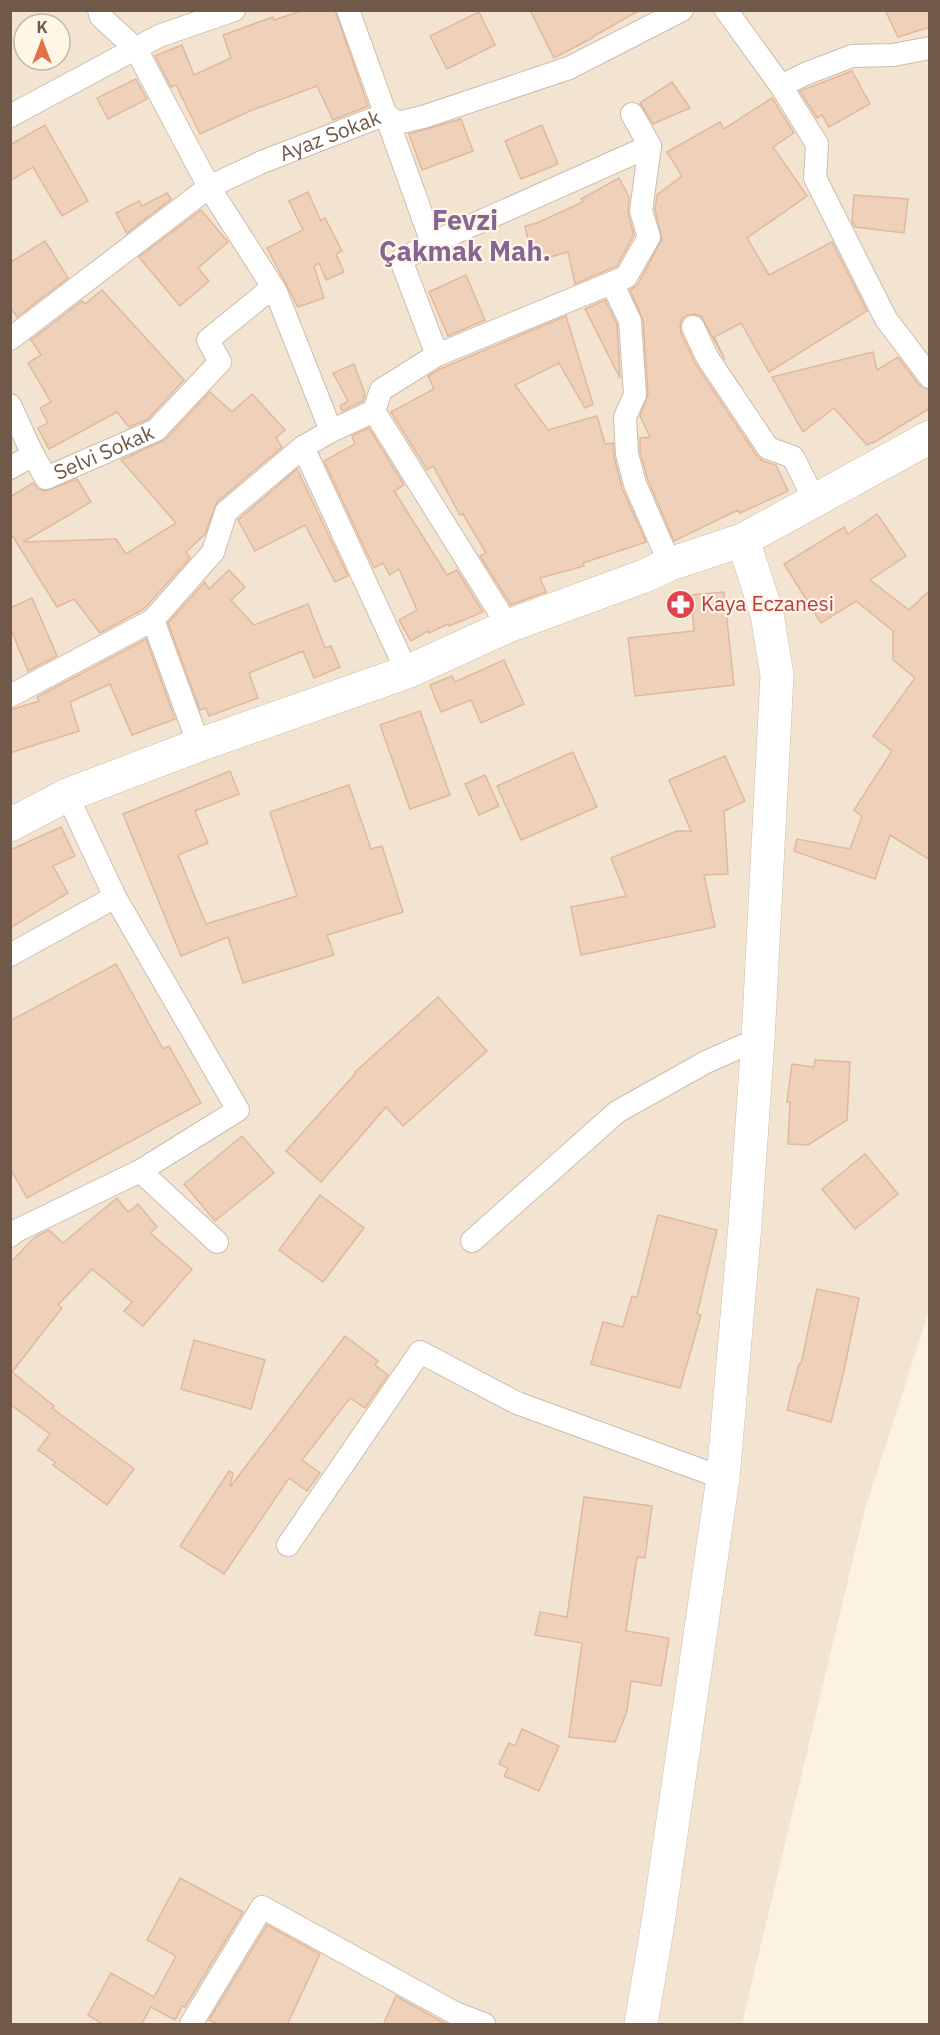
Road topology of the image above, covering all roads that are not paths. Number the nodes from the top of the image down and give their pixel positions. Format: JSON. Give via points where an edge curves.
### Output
{"nodes":[{"id":1,"x":99,"y":10,"type":"edge"},
{"id":2,"x":234,"y":10,"type":"edge"},
{"id":3,"x":348,"y":10,"type":"edge"},
{"id":4,"x":682,"y":10,"type":"edge"},
{"id":5,"x":726,"y":10,"type":"edge"},
{"id":6,"x":930,"y":48,"type":"edge"},
{"id":7,"x":136,"y":49,"type":"junction"},
{"id":8,"x":781,"y":86,"type":"junction"},
{"id":9,"x":386,"y":114,"type":"junction"},
{"id":10,"x":632,"y":114,"type":"dead end"},
{"id":11,"x":10,"y":116,"type":"edge"},
{"id":12,"x":650,"y":146,"type":"junction"},
{"id":13,"x":209,"y":187,"type":"junction"},
{"id":14,"x":432,"y":243,"type":"junction"},
{"id":15,"x":612,"y":283,"type":"junction"},
{"id":16,"x":273,"y":287,"type":"junction"},
{"id":17,"x":693,"y":327,"type":"dead end"},
{"id":18,"x":10,"y":339,"type":"edge"},
{"id":19,"x":437,"y":355,"type":"junction"},
{"id":20,"x":930,"y":377,"type":"edge"},
{"id":21,"x":10,"y":405,"type":"edge"},
{"id":22,"x":374,"y":411,"type":"junction"},
{"id":23,"x":331,"y":431,"type":"junction"},
{"id":24,"x":930,"y":437,"type":"edge"},
{"id":25,"x":303,"y":447,"type":"junction"},
{"id":26,"x":33,"y":455,"type":"junction"},
{"id":27,"x":10,"y":468,"type":"edge"},
{"id":28,"x":815,"y":501,"type":"junction"},
{"id":29,"x":743,"y":540,"type":"junction"},
{"id":30,"x":670,"y":564,"type":"junction"},
{"id":31,"x":153,"y":620,"type":"junction"},
{"id":32,"x":508,"y":626,"type":"junction"},
{"id":33,"x":407,"y":672,"type":"junction"},
{"id":34,"x":10,"y":696,"type":"edge"},
{"id":35,"x":199,"y":745,"type":"junction"},
{"id":36,"x":68,"y":795,"type":"junction"},
{"id":37,"x":10,"y":825,"type":"edge"},
{"id":38,"x":116,"y":897,"type":"junction"},
{"id":39,"x":10,"y":955,"type":"edge"},
{"id":40,"x":758,"y":1040,"type":"junction"},
{"id":41,"x":140,"y":1171,"type":"junction"},
{"id":42,"x":12,"y":1229,"type":"edge"},
{"id":43,"x":472,"y":1241,"type":"dead end"},
{"id":44,"x":217,"y":1242,"type":"dead end"},
{"id":45,"x":723,"y":1478,"type":"junction"},
{"id":46,"x":288,"y":1545,"type":"dead end"},
{"id":47,"x":191,"y":2025,"type":"edge"},
{"id":48,"x":484,"y":2025,"type":"edge"},
{"id":49,"x":641,"y":2025,"type":"edge"}],
"edges":[{"from":1,"to":7,"type":"street","via":[[101,17]]},
{"from":2,"to":7,"type":"street","via":[[159,36]]},
{"from":3,"to":9,"type":"street"},
{"from":4,"to":9,"type":"street","name":"Ayaz Sokak","via":[[569,68],[423,117],[397,123]]},
{"from":5,"to":8,"type":"street"},
{"from":6,"to":8,"type":"street","via":[[893,55],[852,56]]},
{"from":7,"to":11,"type":"street"},
{"from":7,"to":13,"type":"street"},
{"from":8,"to":20,"type":"street","via":[[817,144],[815,178],[886,319]]},
{"from":9,"to":13,"type":"street","name":"Ayaz Sokak"},
{"from":9,"to":14,"type":"street"},
{"from":10,"to":12,"type":"street"},
{"from":12,"to":14,"type":"street"},
{"from":12,"to":15,"type":"street","via":[[641,211],[649,237],[626,277]]},
{"from":13,"to":16,"type":"street"},
{"from":13,"to":18,"type":"street","name":"Ayaz Sokak"},
{"from":14,"to":19,"type":"street","via":[[401,260]]},
{"from":15,"to":19,"type":"street"},
{"from":15,"to":30,"type":"street","via":[[630,321],[635,395],[625,417],[627,454],[635,484]]},
{"from":16,"to":23,"type":"street"},
{"from":16,"to":26,"type":"street","name":"Selvi Sokak","via":[[208,340],[220,362],[156,430],[46,478]]},
{"from":17,"to":28,"type":"street","via":[[707,357],[768,448],[793,457]]},
{"from":19,"to":22,"type":"street","via":[[381,390]]},
{"from":21,"to":26,"type":"street"},
{"from":22,"to":23,"type":"street"},
{"from":22,"to":32,"type":"street"},
{"from":23,"to":25,"type":"street"},
{"from":24,"to":28,"type":"street"},
{"from":25,"to":31,"type":"street","via":[[226,512],[213,552]]},
{"from":25,"to":33,"type":"street"},
{"from":26,"to":27,"type":"street","name":"Selvi Sokak"},
{"from":28,"to":29,"type":"street"},
{"from":29,"to":30,"type":"street"},
{"from":29,"to":40,"type":"street","via":[[767,614],[777,675]]},
{"from":30,"to":32,"type":"street","via":[[648,576]]},
{"from":31,"to":34,"type":"street"},
{"from":31,"to":35,"type":"street"},
{"from":32,"to":33,"type":"street"},
{"from":33,"to":35,"type":"street"},
{"from":35,"to":36,"type":"street"},
{"from":36,"to":37,"type":"street"},
{"from":36,"to":38,"type":"street"},
{"from":38,"to":39,"type":"street"},
{"from":38,"to":41,"type":"street","via":[[238,1110]]},
{"from":40,"to":43,"type":"street","via":[[706,1062],[617,1112]]},
{"from":40,"to":45,"type":"street"},
{"from":41,"to":42,"type":"street"},
{"from":41,"to":44,"type":"street"},
{"from":45,"to":46,"type":"street","via":[[517,1403],[420,1352]]},
{"from":45,"to":49,"type":"street"},
{"from":47,"to":48,"type":"street","via":[[262,1907],[455,2013]]}]}
